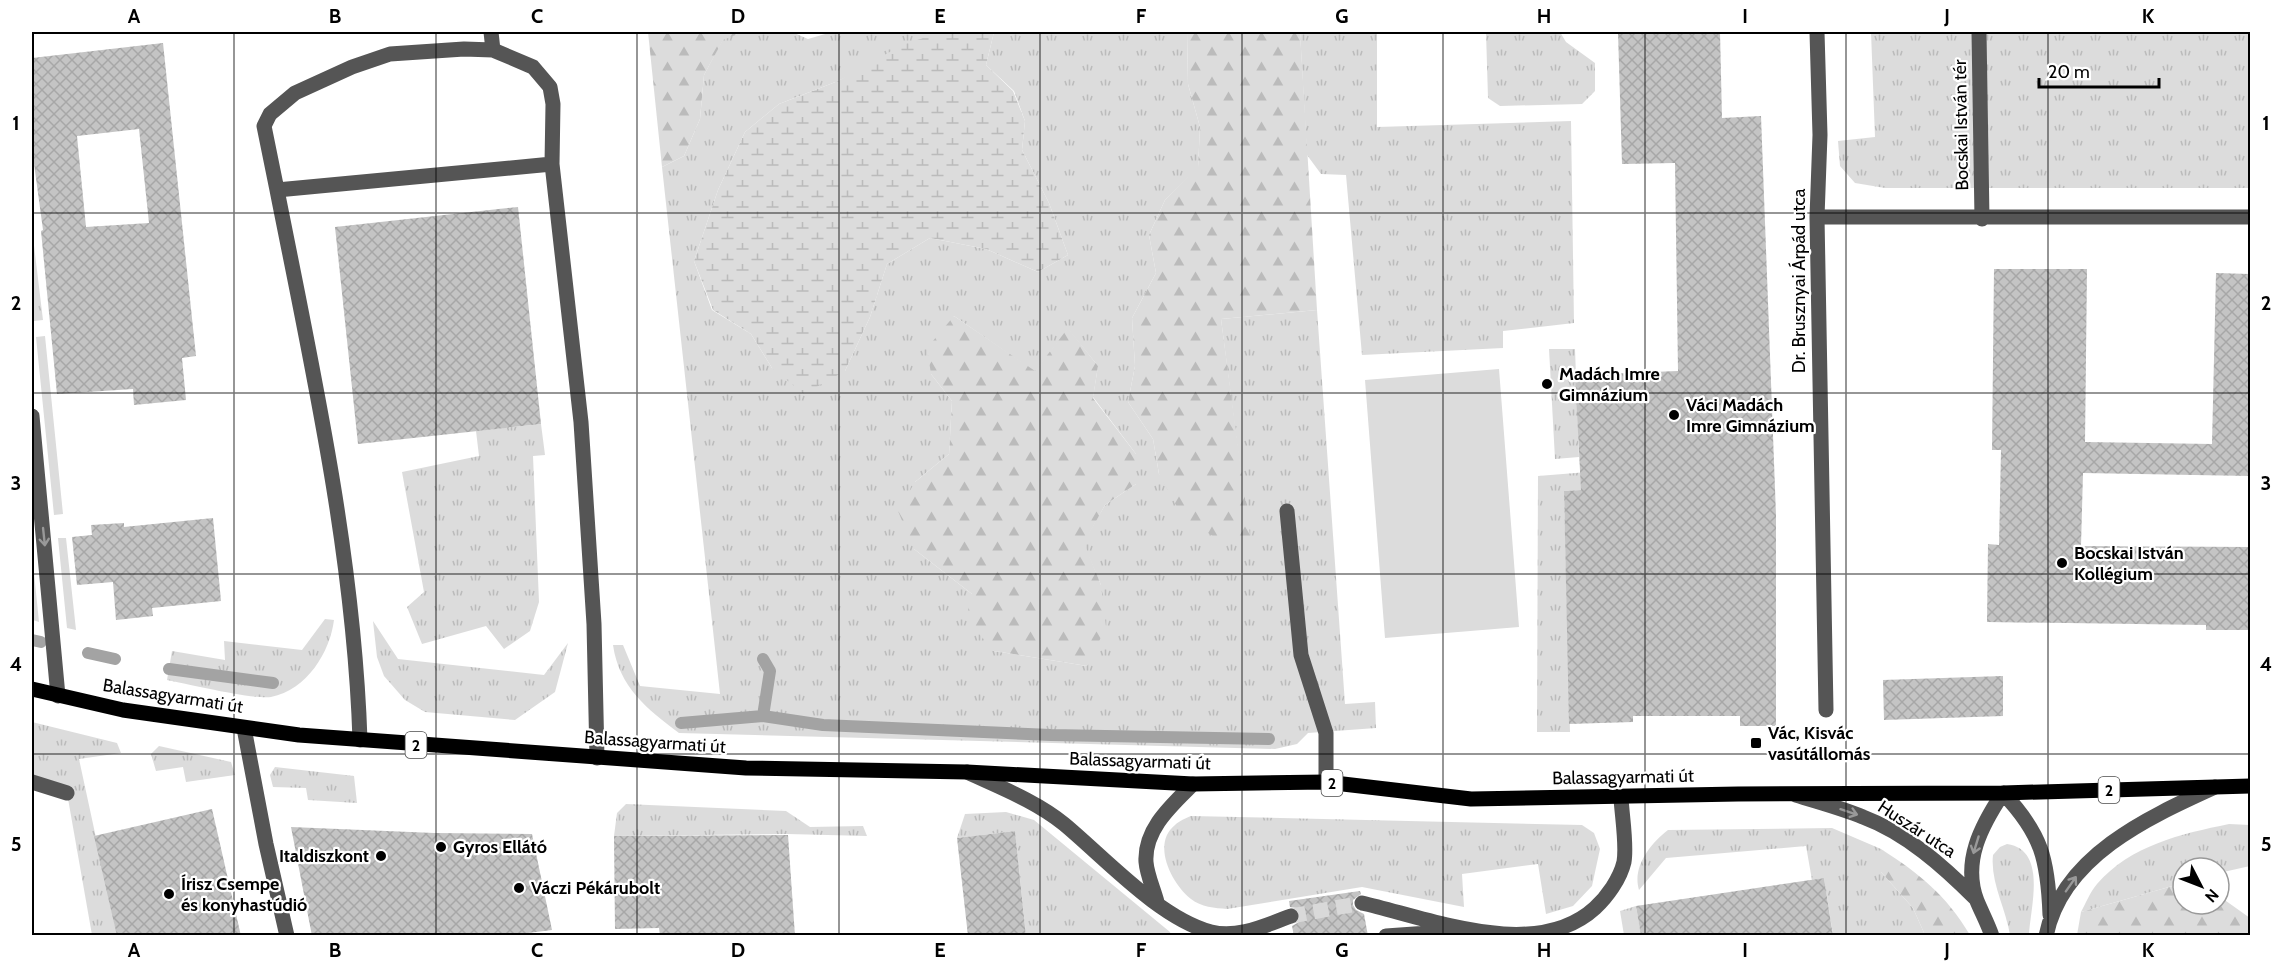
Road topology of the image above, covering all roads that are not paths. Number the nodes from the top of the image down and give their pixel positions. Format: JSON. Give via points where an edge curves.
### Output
{"nodes":[{"id":1,"x":491,"y":32,"type":"edge"},
{"id":2,"x":1817,"y":32,"type":"edge"},
{"id":3,"x":1979,"y":32,"type":"edge"},
{"id":4,"x":493,"y":50,"type":"junction"},
{"id":5,"x":552,"y":164,"type":"junction"},
{"id":6,"x":277,"y":190,"type":"junction"},
{"id":7,"x":1817,"y":217,"type":"junction"},
{"id":8,"x":2250,"y":218,"type":"edge"},
{"id":9,"x":1982,"y":219,"type":"junction"},
{"id":10,"x":32,"y":416,"type":"edge"},
{"id":11,"x":1287,"y":510,"type":"dead end"},
{"id":12,"x":32,"y":689,"type":"edge"},
{"id":13,"x":58,"y":696,"type":"junction"},
{"id":14,"x":1826,"y":710,"type":"dead end"},
{"id":15,"x":244,"y":728,"type":"junction"},
{"id":16,"x":360,"y":740,"type":"junction"},
{"id":17,"x":597,"y":758,"type":"junction"},
{"id":18,"x":967,"y":772,"type":"junction"},
{"id":19,"x":32,"y":782,"type":"edge"},
{"id":20,"x":1326,"y":782,"type":"junction"},
{"id":21,"x":1193,"y":784,"type":"junction"},
{"id":22,"x":2250,"y":786,"type":"edge"},
{"id":23,"x":2216,"y":787,"type":"junction"},
{"id":24,"x":67,"y":793,"type":"dead end"},
{"id":25,"x":2002,"y":793,"type":"junction"},
{"id":26,"x":1793,"y":794,"type":"junction"},
{"id":27,"x":1621,"y":798,"type":"junction"},
{"id":28,"x":1977,"y":900,"type":"junction"},
{"id":29,"x":1157,"y":902,"type":"junction"},
{"id":30,"x":1362,"y":903,"type":"tunnel mouth"},
{"id":31,"x":2050,"y":915,"type":"junction"},
{"id":32,"x":1291,"y":916,"type":"tunnel mouth"},
{"id":33,"x":1473,"y":933,"type":"edge"},
{"id":34,"x":1213,"y":934,"type":"edge"},
{"id":35,"x":287,"y":936,"type":"edge"},
{"id":36,"x":1386,"y":936,"type":"edge"},
{"id":37,"x":1992,"y":936,"type":"edge"},
{"id":38,"x":2046,"y":936,"type":"edge"}],
"edges":[{"from":1,"to":4,"type":"street"},
{"from":2,"to":7,"type":"street","name":"Dr. Brusznyai Árpád utca"},
{"from":3,"to":9,"type":"street","name":"Bocskai István tér"},
{"from":4,"to":5,"type":"street","via":[[533,67],[550,87]]},
{"from":4,"to":6,"type":"street","via":[[390,54],[295,93],[270,114],[264,126]]},
{"from":5,"to":6,"type":"street"},
{"from":5,"to":17,"type":"street","via":[[581,422],[594,624]]},
{"from":6,"to":16,"type":"street","via":[[329,452],[358,674]]},
{"from":7,"to":9,"type":"street"},
{"from":7,"to":14,"type":"street","name":"Dr. Brusznyai Árpád utca"},
{"from":8,"to":9,"type":"street"},
{"from":10,"to":13,"type":"street","one_way":true},
{"from":11,"to":20,"type":"street","via":[[1301,655],[1326,733]]},
{"from":12,"to":13,"type":"main road","name":"Balassagyarmati út","number":"2"},
{"from":13,"to":15,"type":"main road","name":"Balassagyarmati út","number":"2"},
{"from":15,"to":16,"type":"main road","name":"Balassagyarmati út","number":"2"},
{"from":15,"to":35,"type":"street"},
{"from":16,"to":17,"type":"main road","name":"Balassagyarmati út","number":"2"},
{"from":17,"to":18,"type":"main road","name":"Balassagyarmati út","number":"2","via":[[805,770]]},
{"from":18,"to":21,"type":"main road","name":"Balassagyarmati út","number":"2"},
{"from":18,"to":29,"type":"street","via":[[1036,805],[1063,823],[1101,859]]},
{"from":19,"to":24,"type":"street"},
{"from":20,"to":21,"type":"main road","name":"Balassagyarmati út","number":"2"},
{"from":20,"to":27,"type":"main road","name":"Balassagyarmati út","number":"2","via":[[1471,799]]},
{"from":21,"to":29,"type":"street","via":[[1164,814],[1149,840],[1146,862]]},
{"from":22,"to":23,"type":"main road","name":"Balassagyarmati út","number":"2"},
{"from":23,"to":25,"type":"main road","name":"Balassagyarmati út","number":"2"},
{"from":31,"to":23,"type":"street","one_way":true,"via":[[2079,872],[2103,848],[2150,817]]},
{"from":25,"to":26,"type":"main road","name":"Balassagyarmati út","number":"2"},
{"from":25,"to":28,"type":"street","name":"Huszár utca","one_way":true,"via":[[1978,835],[1972,856],[1971,878]]},
{"from":25,"to":31,"type":"street","via":[[2018,809],[2042,850],[2048,872]]},
{"from":26,"to":27,"type":"main road","name":"Balassagyarmati út","number":"2"},
{"from":26,"to":28,"type":"street","name":"Huszár utca","one_way":true,"via":[[1864,817],[1899,836],[1952,875]]},
{"from":27,"to":33,"type":"street","via":[[1624,862],[1607,897],[1581,921],[1549,933]]},
{"from":28,"to":37,"type":"street","name":"Huszár utca"},
{"from":29,"to":34,"type":"street"},
{"from":30,"to":33,"type":"street"},
{"from":31,"to":38,"type":"street"},
{"from":32,"to":34,"type":"street","via":[[1240,933]]},
{"from":33,"to":36,"type":"street"}]}
